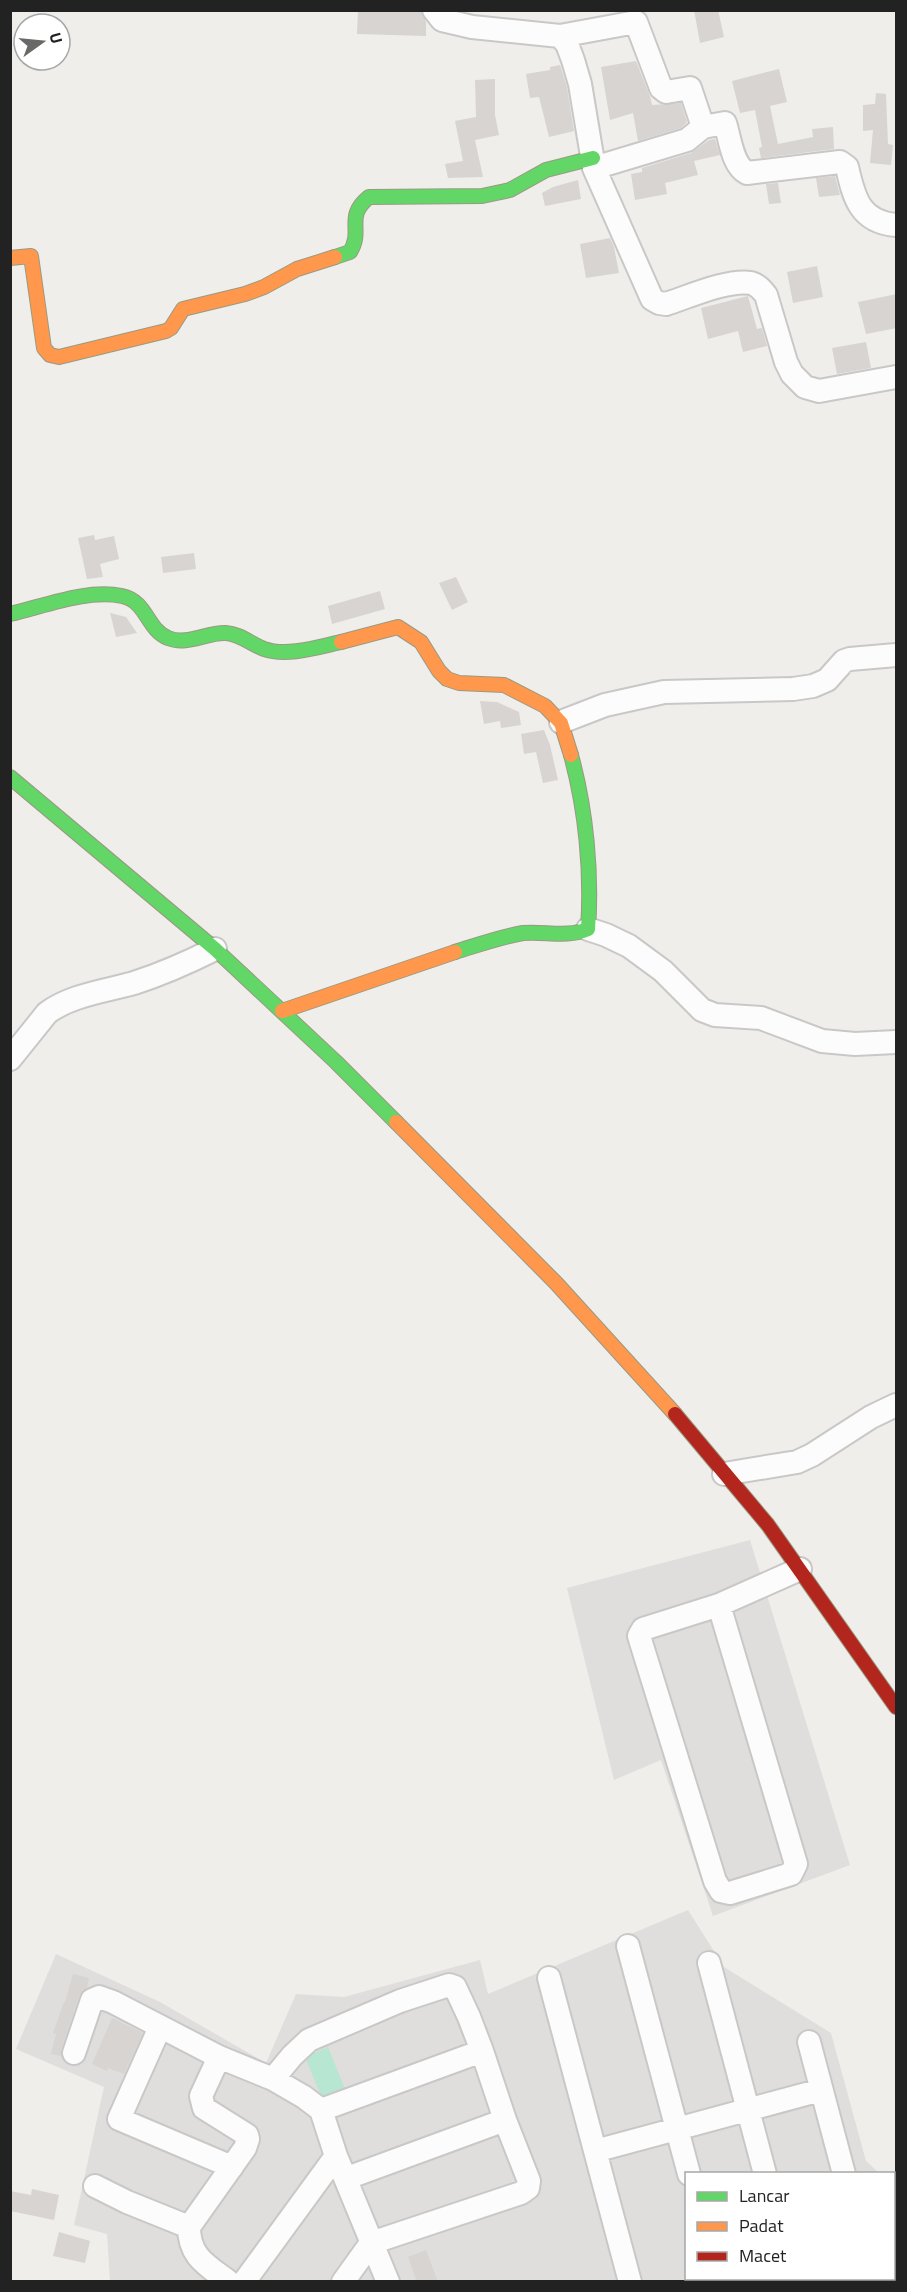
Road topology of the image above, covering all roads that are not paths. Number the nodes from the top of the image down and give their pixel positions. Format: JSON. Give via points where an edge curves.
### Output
{"nodes":[{"id":1,"x":434,"y":10,"type":"edge"},
{"id":2,"x":636,"y":16,"type":"edge"},
{"id":3,"x":560,"y":36,"type":"junction"},
{"id":4,"x":703,"y":127,"type":"junction"},
{"id":5,"x":594,"y":163,"type":"junction"},
{"id":6,"x":897,"y":225,"type":"edge"},
{"id":7,"x":10,"y":258,"type":"edge"},
{"id":8,"x":897,"y":377,"type":"edge"},
{"id":9,"x":10,"y":614,"type":"edge"},
{"id":10,"x":897,"y":655,"type":"edge"},
{"id":11,"x":561,"y":722,"type":"junction"},
{"id":12,"x":10,"y":777,"type":"edge"},
{"id":13,"x":588,"y":930,"type":"junction"},
{"id":14,"x":215,"y":949,"type":"junction"},
{"id":15,"x":282,"y":1011,"type":"junction"},
{"id":16,"x":897,"y":1042,"type":"edge"},
{"id":17,"x":10,"y":1059,"type":"edge"},
{"id":18,"x":897,"y":1405,"type":"edge"},
{"id":19,"x":724,"y":1474,"type":"junction"},
{"id":20,"x":800,"y":1569,"type":"junction"},
{"id":21,"x":718,"y":1605,"type":"junction"},
{"id":22,"x":897,"y":1707,"type":"edge"},
{"id":23,"x":628,"y":1946,"type":"dead end"},
{"id":24,"x":709,"y":1963,"type":"dead end"},
{"id":25,"x":549,"y":1978,"type":"dead end"},
{"id":26,"x":160,"y":2026,"type":"junction"},
{"id":27,"x":808,"y":2042,"type":"dead end"},
{"id":28,"x":482,"y":2051,"type":"junction"},
{"id":29,"x":74,"y":2053,"type":"dead end"},
{"id":30,"x":219,"y":2057,"type":"junction"},
{"id":31,"x":273,"y":2079,"type":"junction"},
{"id":32,"x":821,"y":2090,"type":"junction"},
{"id":33,"x":748,"y":2109,"type":"junction"},
{"id":34,"x":321,"y":2110,"type":"junction"},
{"id":35,"x":505,"y":2120,"type":"junction"},
{"id":36,"x":677,"y":2128,"type":"junction"},
{"id":37,"x":595,"y":2151,"type":"junction"},
{"id":38,"x":336,"y":2156,"type":"junction"},
{"id":39,"x":232,"y":2167,"type":"junction"},
{"id":40,"x":688,"y":2172,"type":"edge"},
{"id":41,"x":764,"y":2172,"type":"edge"},
{"id":42,"x":843,"y":2172,"type":"edge"},
{"id":43,"x":346,"y":2178,"type":"junction"},
{"id":44,"x":95,"y":2186,"type":"dead end"},
{"id":45,"x":189,"y":2227,"type":"junction"},
{"id":46,"x":371,"y":2243,"type":"junction"},
{"id":47,"x":229,"y":2282,"type":"edge"},
{"id":48,"x":244,"y":2282,"type":"edge"},
{"id":49,"x":343,"y":2282,"type":"edge"},
{"id":50,"x":388,"y":2282,"type":"edge"},
{"id":51,"x":630,"y":2282,"type":"edge"}],
"edges":[{"from":1,"to":3,"type":"street","via":[[442,20],[472,27]]},
{"from":2,"to":3,"type":"street"},
{"from":2,"to":4,"type":"street","via":[[661,88],[666,92],[690,88]]},
{"from":3,"to":5,"type":"street","via":[[580,84]]},
{"from":4,"to":5,"type":"street","via":[[687,140]]},
{"from":4,"to":6,"type":"street","via":[[725,123],[739,167],[747,173],[840,162],[847,167],[857,202],[864,212],[875,220]]},
{"from":5,"to":7,"type":"street","via":[[546,170],[510,190],[482,196],[369,197],[355,211],[356,237],[350,252],[297,269],[245,294],[183,309],[166,331],[66,356],[53,357],[44,348],[31,256]]},
{"from":5,"to":8,"type":"street","via":[[652,299],[666,304],[734,284],[752,283],[766,295],[786,362],[806,387],[819,391]]},
{"from":9,"to":11,"type":"street","via":[[103,594],[123,595],[144,609],[160,634],[168,639],[226,633],[274,651],[299,650],[398,627],[422,642],[440,673],[449,680],[511,687],[538,701]]},
{"from":10,"to":11,"type":"street","via":[[844,661],[826,680],[813,686],[664,692],[605,705]]},
{"from":11,"to":13,"type":"street","via":[[573,757],[585,849]]},
{"from":12,"to":14,"type":"street"},
{"from":13,"to":15,"type":"street","via":[[577,934],[526,933],[497,938]]},
{"from":13,"to":16,"type":"street","via":[[629,946],[663,971],[702,1010],[715,1015],[761,1018],[822,1041]]},
{"from":14,"to":15,"type":"street"},
{"from":14,"to":17,"type":"street","via":[[136,982],[53,1008]]},
{"from":15,"to":19,"type":"street","via":[[549,1275]]},
{"from":18,"to":19,"type":"street","via":[[797,1462]]},
{"from":19,"to":20,"type":"street"},
{"from":20,"to":21,"type":"street"},
{"from":20,"to":22,"type":"street"},
{"from":21,"to":21,"type":"street","via":[[643,1629],[639,1635],[716,1881],[721,1891],[730,1893],[791,1874],[796,1864]]},
{"from":23,"to":36,"type":"street"},
{"from":24,"to":33,"type":"street"},
{"from":25,"to":37,"type":"street"},
{"from":26,"to":29,"type":"street","via":[[95,1997]]},
{"from":26,"to":30,"type":"street"},
{"from":26,"to":39,"type":"street","via":[[119,2119]]},
{"from":27,"to":32,"type":"street"},
{"from":28,"to":31,"type":"street","via":[[459,1994],[449,1985],[400,2001],[309,2040]]},
{"from":28,"to":34,"type":"street"},
{"from":28,"to":35,"type":"street"},
{"from":30,"to":31,"type":"street"},
{"from":30,"to":39,"type":"street","via":[[201,2101],[204,2108],[247,2134],[245,2148]]},
{"from":31,"to":34,"type":"street"},
{"from":32,"to":33,"type":"street"},
{"from":32,"to":42,"type":"street"},
{"from":33,"to":36,"type":"street"},
{"from":33,"to":41,"type":"street"},
{"from":34,"to":38,"type":"street"},
{"from":35,"to":43,"type":"street"},
{"from":35,"to":46,"type":"street","via":[[529,2181],[528,2188]]},
{"from":36,"to":37,"type":"street"},
{"from":36,"to":40,"type":"street"},
{"from":37,"to":51,"type":"street"},
{"from":38,"to":43,"type":"street"},
{"from":38,"to":48,"type":"street"},
{"from":39,"to":45,"type":"street"},
{"from":43,"to":46,"type":"street"},
{"from":44,"to":45,"type":"street"},
{"from":45,"to":47,"type":"street","via":[[193,2252]]},
{"from":46,"to":49,"type":"street"},
{"from":46,"to":50,"type":"street"}]}
